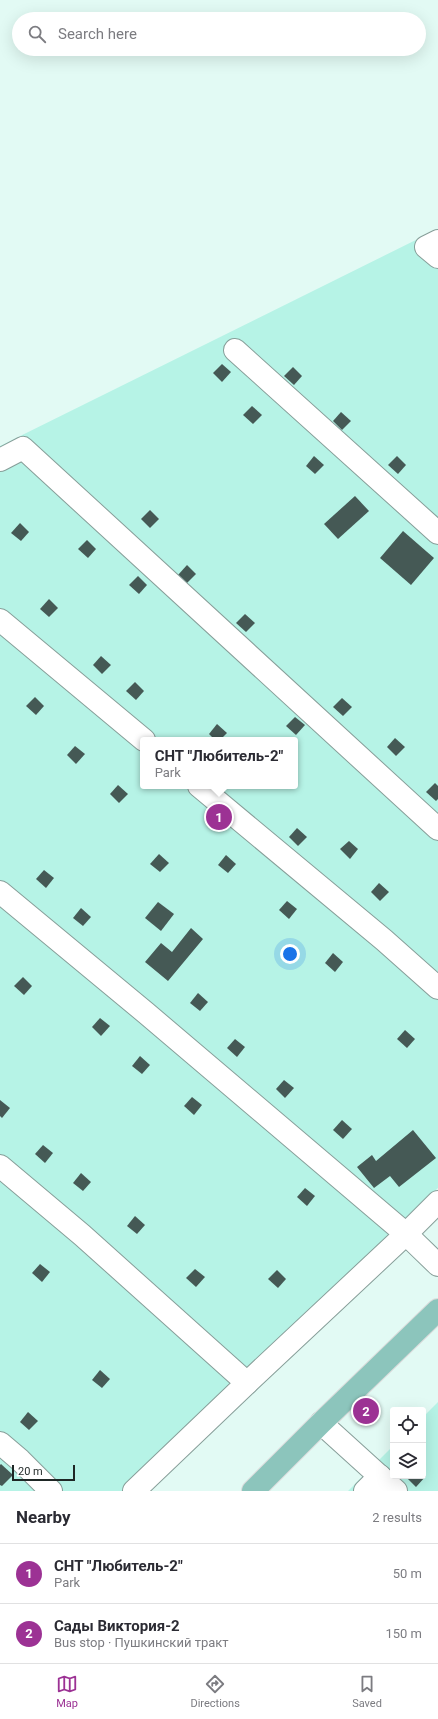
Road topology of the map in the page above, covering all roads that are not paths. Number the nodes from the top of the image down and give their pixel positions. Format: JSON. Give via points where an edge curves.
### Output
{"nodes":[{"id":1,"x":438,"y":241,"type":"edge"},
{"id":2,"x":438,"y":257,"type":"edge"},
{"id":3,"x":235,"y":350,"type":"dead end"},
{"id":4,"x":0,"y":460,"type":"edge"},
{"id":5,"x":438,"y":533,"type":"edge"},
{"id":6,"x":0,"y":620,"type":"edge"},
{"id":7,"x":140,"y":737,"type":"edge"},
{"id":8,"x":203,"y":789,"type":"edge"},
{"id":9,"x":438,"y":829,"type":"edge"},
{"id":10,"x":0,"y":892,"type":"edge"},
{"id":11,"x":438,"y":988,"type":"edge"},
{"id":12,"x":0,"y":1166,"type":"edge"},
{"id":13,"x":438,"y":1202,"type":"edge"},
{"id":14,"x":406,"y":1234,"type":"junction"},
{"id":15,"x":438,"y":1265,"type":"edge"},
{"id":16,"x":438,"y":1310,"type":"edge"},
{"id":17,"x":247,"y":1383,"type":"junction"},
{"id":18,"x":321,"y":1423,"type":"junction"},
{"id":19,"x":0,"y":1443,"type":"edge"},
{"id":20,"x":372,"y":1484,"type":"edge"},
{"id":21,"x":51,"y":1491,"type":"edge"},
{"id":22,"x":134,"y":1491,"type":"edge"},
{"id":23,"x":253,"y":1491,"type":"edge"},
{"id":24,"x":396,"y":1491,"type":"edge"}],
"edges":[{"from":1,"to":2,"type":"lane","via":[[426,247]]},
{"from":3,"to":5,"type":"lane"},
{"from":4,"to":9,"type":"lane","via":[[23,448]]},
{"from":6,"to":7,"type":"lane"},
{"from":8,"to":11,"type":"lane"},
{"from":10,"to":14,"type":"lane"},
{"from":12,"to":17,"type":"lane","via":[[82,1235]]},
{"from":13,"to":14,"type":"lane"},
{"from":14,"to":15,"type":"lane"},
{"from":14,"to":17,"type":"lane"},
{"from":16,"to":18,"type":"main road"},
{"from":17,"to":22,"type":"lane"},
{"from":18,"to":20,"type":"lane"},
{"from":18,"to":23,"type":"main road"},
{"from":19,"to":21,"type":"lane"},
{"from":20,"to":24,"type":"lane"}]}
